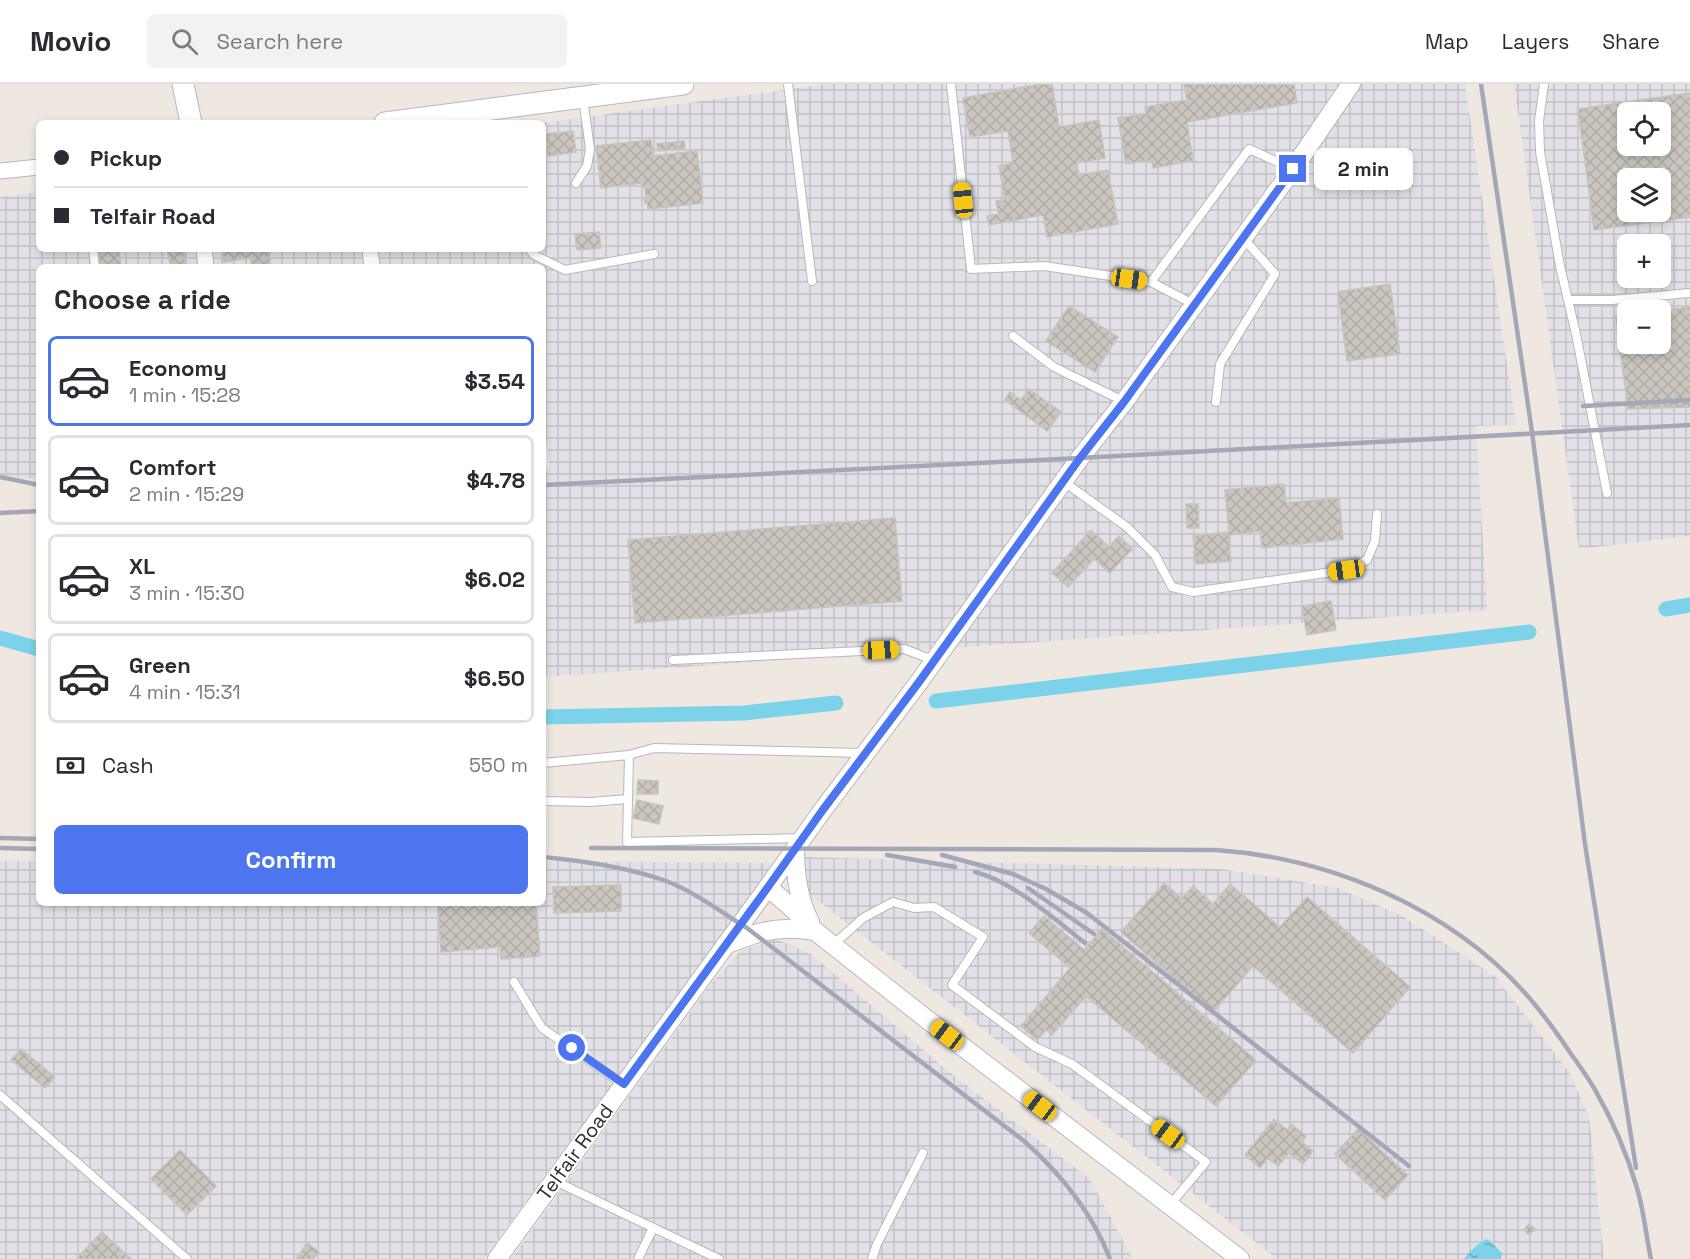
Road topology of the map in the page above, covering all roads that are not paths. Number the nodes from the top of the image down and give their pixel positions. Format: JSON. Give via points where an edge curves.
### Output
{"nodes":[{"id":1,"x":183,"y":84,"type":"edge"},
{"id":2,"x":683,"y":84,"type":"edge"},
{"id":3,"x":788,"y":84,"type":"edge"},
{"id":4,"x":951,"y":84,"type":"edge"},
{"id":5,"x":1351,"y":84,"type":"edge"},
{"id":6,"x":1544,"y":84,"type":"edge"},
{"id":7,"x":582,"y":97,"type":"junction"},
{"id":8,"x":456,"y":118,"type":"edge"},
{"id":9,"x":190,"y":120,"type":"edge"},
{"id":10,"x":431,"y":120,"type":"edge"},
{"id":11,"x":36,"y":167,"type":"edge"},
{"id":12,"x":1293,"y":169,"type":"junction"},
{"id":13,"x":0,"y":171,"type":"edge"},
{"id":14,"x":576,"y":183,"type":"dead end"},
{"id":15,"x":1243,"y":237,"type":"junction"},
{"id":16,"x":532,"y":252,"type":"edge"},
{"id":17,"x":654,"y":254,"type":"dead end"},
{"id":18,"x":812,"y":281,"type":"dead end"},
{"id":19,"x":1150,"y":282,"type":"junction"},
{"id":20,"x":1690,"y":293,"type":"edge"},
{"id":21,"x":1569,"y":300,"type":"junction"},
{"id":22,"x":1195,"y":304,"type":"junction"},
{"id":23,"x":1013,"y":336,"type":"dead end"},
{"id":24,"x":1124,"y":402,"type":"junction"},
{"id":25,"x":1216,"y":402,"type":"dead end"},
{"id":26,"x":1064,"y":482,"type":"junction"},
{"id":27,"x":1607,"y":493,"type":"dead end"},
{"id":28,"x":1377,"y":514,"type":"dead end"},
{"id":29,"x":673,"y":660,"type":"dead end"},
{"id":30,"x":934,"y":660,"type":"junction"},
{"id":31,"x":866,"y":753,"type":"junction"},
{"id":32,"x":629,"y":755,"type":"junction"},
{"id":33,"x":546,"y":762,"type":"edge"},
{"id":34,"x":628,"y":800,"type":"junction"},
{"id":35,"x":546,"y":801,"type":"edge"},
{"id":36,"x":799,"y":844,"type":"junction"},
{"id":37,"x":764,"y":893,"type":"junction"},
{"id":38,"x":815,"y":931,"type":"junction"},
{"id":39,"x":725,"y":945,"type":"junction"},
{"id":40,"x":833,"y":945,"type":"junction"},
{"id":41,"x":514,"y":982,"type":"dead end"},
{"id":42,"x":624,"y":1084,"type":"junction"},
{"id":43,"x":0,"y":1095,"type":"edge"},
{"id":44,"x":922,"y":1153,"type":"dead end"},
{"id":45,"x":554,"y":1181,"type":"junction"},
{"id":46,"x":1169,"y":1206,"type":"junction"},
{"id":47,"x":653,"y":1228,"type":"junction"},
{"id":48,"x":187,"y":1259,"type":"edge"},
{"id":49,"x":497,"y":1259,"type":"edge"},
{"id":50,"x":639,"y":1259,"type":"edge"},
{"id":51,"x":719,"y":1259,"type":"edge"},
{"id":52,"x":872,"y":1259,"type":"edge"},
{"id":53,"x":1240,"y":1259,"type":"edge"}],
"edges":[{"from":1,"to":9,"type":"main road"},
{"from":2,"to":7,"type":"main road"},
{"from":3,"to":18,"type":"lane"},
{"from":4,"to":19,"type":"lane","via":[[971,269],[1044,266]]},
{"from":5,"to":12,"type":"street","name":"Telfair Road"},
{"from":6,"to":21,"type":"lane","via":[[1540,152]]},
{"from":7,"to":8,"type":"main road"},
{"from":7,"to":14,"type":"lane","via":[[590,149],[587,166]]},
{"from":8,"to":10,"type":"main road"},
{"from":11,"to":13,"type":"street"},
{"from":12,"to":15,"type":"street","name":"Telfair Road"},
{"from":12,"to":19,"type":"lane","via":[[1250,149]]},
{"from":15,"to":22,"type":"street","name":"Telfair Road"},
{"from":15,"to":25,"type":"lane","via":[[1275,274],[1220,364]]},
{"from":16,"to":17,"type":"lane","via":[[565,270]]},
{"from":19,"to":22,"type":"lane"},
{"from":20,"to":21,"type":"lane"},
{"from":21,"to":27,"type":"lane"},
{"from":22,"to":24,"type":"street","name":"Telfair Road"},
{"from":23,"to":24,"type":"lane","via":[[1054,367]]},
{"from":24,"to":26,"type":"street","name":"Telfair Road"},
{"from":26,"to":28,"type":"lane","via":[[1127,527],[1155,555],[1172,587],[1193,592],[1346,570],[1367,560],[1375,541]]},
{"from":26,"to":30,"type":"street","name":"Telfair Road"},
{"from":29,"to":30,"type":"lane","via":[[904,649]]},
{"from":30,"to":31,"type":"street","name":"Telfair Road"},
{"from":31,"to":32,"type":"lane","via":[[654,748]]},
{"from":31,"to":36,"type":"street","name":"Telfair Road"},
{"from":32,"to":33,"type":"lane"},
{"from":32,"to":34,"type":"lane"},
{"from":34,"to":35,"type":"lane"},
{"from":34,"to":36,"type":"lane","via":[[627,842]]},
{"from":36,"to":37,"type":"street","name":"Telfair Road"},
{"from":36,"to":38,"type":"street","via":[[795,873],[805,912]]},
{"from":37,"to":38,"type":"street","via":[[803,918]]},
{"from":37,"to":39,"type":"street","name":"Telfair Road"},
{"from":38,"to":39,"type":"street","via":[[765,931]]},
{"from":38,"to":40,"type":"street"},
{"from":39,"to":42,"type":"street","name":"Telfair Road"},
{"from":40,"to":46,"type":"street"},
{"from":40,"to":46,"type":"lane","via":[[863,918],[893,902],[934,908],[983,937],[952,985],[1035,1047],[1072,1064],[1206,1162]]},
{"from":41,"to":42,"type":"lane","via":[[542,1028]]},
{"from":42,"to":45,"type":"street","name":"Telfair Road"},
{"from":43,"to":48,"type":"lane"},
{"from":44,"to":52,"type":"lane"},
{"from":45,"to":47,"type":"lane"},
{"from":45,"to":49,"type":"street","name":"Telfair Road"},
{"from":46,"to":53,"type":"street"},
{"from":47,"to":50,"type":"lane"},
{"from":47,"to":51,"type":"lane"}]}
